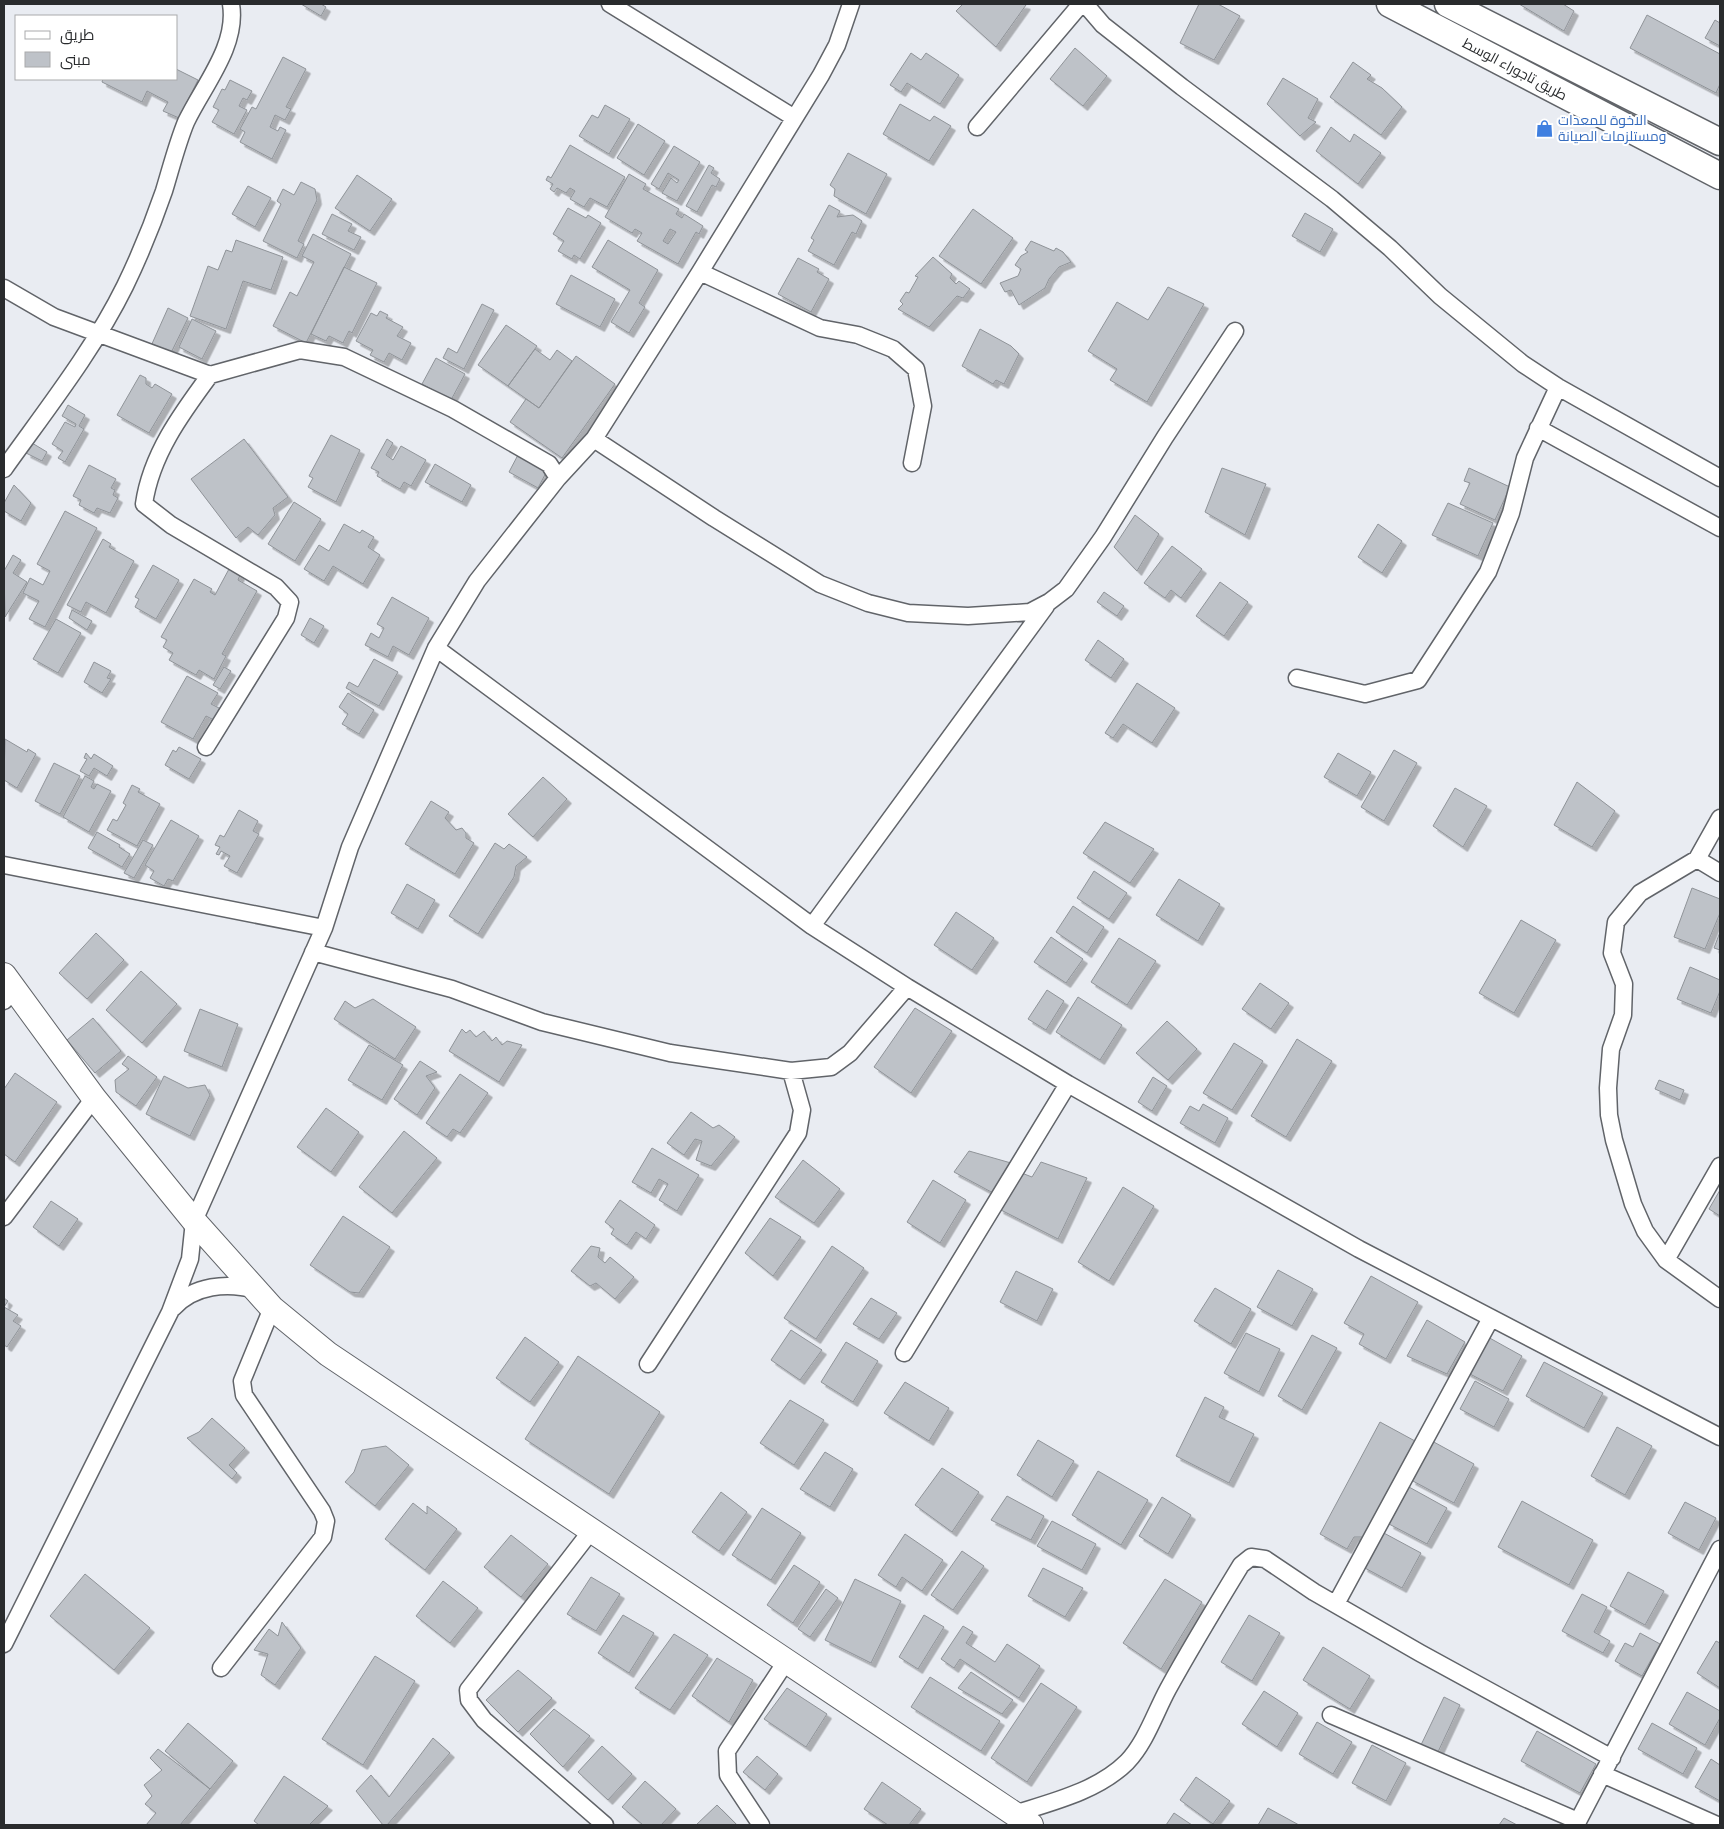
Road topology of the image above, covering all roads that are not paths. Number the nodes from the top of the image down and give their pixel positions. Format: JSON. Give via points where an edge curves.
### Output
{"nodes":[{"id":1,"x":231,"y":4,"type":"edge"},
{"id":2,"x":610,"y":4,"type":"edge"},
{"id":3,"x":851,"y":4,"type":"edge"},
{"id":4,"x":1081,"y":4,"type":"edge"},
{"id":5,"x":1085,"y":4,"type":"edge"},
{"id":6,"x":1390,"y":4,"type":"edge"},
{"id":7,"x":1448,"y":4,"type":"edge"},
{"id":8,"x":793,"y":118,"type":"junction"},
{"id":9,"x":977,"y":128,"type":"dead end"},
{"id":10,"x":1720,"y":142,"type":"edge"},
{"id":11,"x":1720,"y":176,"type":"edge"},
{"id":12,"x":700,"y":272,"type":"junction"},
{"id":13,"x":4,"y":288,"type":"edge"},
{"id":14,"x":1236,"y":331,"type":"dead end"},
{"id":15,"x":99,"y":334,"type":"junction"},
{"id":16,"x":210,"y":375,"type":"junction"},
{"id":17,"x":1558,"y":387,"type":"junction"},
{"id":18,"x":1538,"y":428,"type":"junction"},
{"id":19,"x":594,"y":439,"type":"junction"},
{"id":20,"x":912,"y":463,"type":"dead end"},
{"id":21,"x":4,"y":469,"type":"edge"},
{"id":22,"x":558,"y":478,"type":"junction"},
{"id":23,"x":1720,"y":478,"type":"edge"},
{"id":24,"x":1720,"y":528,"type":"edge"},
{"id":25,"x":1049,"y":602,"type":"junction"},
{"id":26,"x":436,"y":648,"type":"junction"},
{"id":27,"x":1297,"y":678,"type":"dead end"},
{"id":28,"x":206,"y":747,"type":"dead end"},
{"id":29,"x":1720,"y":818,"type":"edge"},
{"id":30,"x":1697,"y":859,"type":"junction"},
{"id":31,"x":4,"y":866,"type":"edge"},
{"id":32,"x":1720,"y":873,"type":"edge"},
{"id":33,"x":812,"y":926,"type":"junction"},
{"id":34,"x":324,"y":928,"type":"junction"},
{"id":35,"x":313,"y":952,"type":"junction"},
{"id":36,"x":907,"y":987,"type":"junction"},
{"id":37,"x":7,"y":988,"type":"edge"},
{"id":38,"x":791,"y":1071,"type":"junction"},
{"id":39,"x":1068,"y":1084,"type":"junction"},
{"id":40,"x":94,"y":1098,"type":"junction"},
{"id":41,"x":1720,"y":1166,"type":"edge"},
{"id":42,"x":4,"y":1217,"type":"edge"},
{"id":43,"x":194,"y":1221,"type":"junction"},
{"id":44,"x":1666,"y":1260,"type":"junction"},
{"id":45,"x":256,"y":1290,"type":"junction"},
{"id":46,"x":1720,"y":1299,"type":"edge"},
{"id":47,"x":272,"y":1308,"type":"junction"},
{"id":48,"x":170,"y":1312,"type":"junction"},
{"id":49,"x":1491,"y":1318,"type":"junction"},
{"id":50,"x":904,"y":1353,"type":"dead end"},
{"id":51,"x":648,"y":1364,"type":"dead end"},
{"id":52,"x":1720,"y":1437,"type":"edge"},
{"id":53,"x":591,"y":1531,"type":"junction"},
{"id":54,"x":1720,"y":1549,"type":"edge"},
{"id":55,"x":1336,"y":1604,"type":"junction"},
{"id":56,"x":4,"y":1644,"type":"edge"},
{"id":57,"x":787,"y":1660,"type":"junction"},
{"id":58,"x":221,"y":1668,"type":"dead end"},
{"id":59,"x":1331,"y":1715,"type":"dead end"},
{"id":60,"x":1612,"y":1758,"type":"junction"},
{"id":61,"x":1602,"y":1774,"type":"junction"},
{"id":62,"x":1022,"y":1820,"type":"edge"},
{"id":63,"x":1577,"y":1823,"type":"edge"},
{"id":64,"x":605,"y":1825,"type":"edge"},
{"id":65,"x":762,"y":1825,"type":"edge"},
{"id":66,"x":1717,"y":1825,"type":"edge"}],
"edges":[{"from":1,"to":15,"type":"street","via":[[230,35],[186,123],[148,234]]},
{"from":2,"to":8,"type":"street"},
{"from":3,"to":8,"type":"street","via":[[837,45]]},
{"from":4,"to":9,"type":"street"},
{"from":5,"to":17,"type":"street","via":[[1103,24],[1167,76],[1332,199],[1478,328]]},
{"from":6,"to":11,"type":"main road","name":"طريق تاجوراء الوسط"},
{"from":7,"to":10,"type":"main road"},
{"from":8,"to":12,"type":"street"},
{"from":12,"to":19,"type":"street"},
{"from":12,"to":20,"type":"street","via":[[820,328],[858,335],[893,349],[916,369],[923,406]]},
{"from":13,"to":15,"type":"street","via":[[54,316]]},
{"from":14,"to":25,"type":"street","via":[[1103,537],[1066,589]]},
{"from":15,"to":16,"type":"street"},
{"from":15,"to":21,"type":"street"},
{"from":16,"to":22,"type":"street","via":[[300,350],[344,357],[453,409],[549,464]]},
{"from":16,"to":28,"type":"street","via":[[179,416],[148,479],[144,504],[172,525],[276,587],[290,602],[286,618]]},
{"from":17,"to":18,"type":"street"},
{"from":17,"to":23,"type":"street"},
{"from":18,"to":24,"type":"street"},
{"from":18,"to":27,"type":"street","via":[[1524,458],[1511,514],[1488,572],[1418,680],[1365,694]]},
{"from":19,"to":22,"type":"street"},
{"from":19,"to":25,"type":"street","via":[[820,584],[868,603],[908,613],[968,616],[1030,612]]},
{"from":22,"to":26,"type":"street","via":[[477,581]]},
{"from":25,"to":33,"type":"street"},
{"from":26,"to":33,"type":"street"},
{"from":26,"to":34,"type":"street","via":[[350,848]]},
{"from":29,"to":30,"type":"street"},
{"from":30,"to":32,"type":"street"},
{"from":30,"to":44,"type":"street","via":[[1640,893],[1616,922],[1612,952],[1624,992],[1623,1015],[1612,1049],[1609,1115],[1634,1204],[1645,1231]]},
{"from":31,"to":34,"type":"street"},
{"from":33,"to":36,"type":"street"},
{"from":34,"to":35,"type":"street"},
{"from":35,"to":38,"type":"street","via":[[452,990],[542,1022],[670,1053]]},
{"from":35,"to":43,"type":"street"},
{"from":36,"to":38,"type":"street","via":[[850,1053],[831,1067]]},
{"from":36,"to":39,"type":"street"},
{"from":37,"to":40,"type":"street"},
{"from":38,"to":51,"type":"street","via":[[802,1110],[798,1133]]},
{"from":39,"to":49,"type":"street","via":[[1359,1249]]},
{"from":39,"to":50,"type":"street"},
{"from":40,"to":42,"type":"street"},
{"from":40,"to":43,"type":"street"},
{"from":41,"to":44,"type":"street"},
{"from":43,"to":45,"type":"street"},
{"from":43,"to":48,"type":"street","via":[[190,1259]]},
{"from":44,"to":46,"type":"street"},
{"from":45,"to":47,"type":"street"},
{"from":45,"to":48,"type":"street","via":[[242,1286],[215,1286],[189,1296]]},
{"from":47,"to":53,"type":"street","via":[[328,1354]]},
{"from":47,"to":58,"type":"street","via":[[242,1381],[244,1395],[326,1521],[323,1538]]},
{"from":48,"to":56,"type":"street"},
{"from":49,"to":52,"type":"street"},
{"from":49,"to":55,"type":"street"},
{"from":53,"to":57,"type":"street"},
{"from":53,"to":64,"type":"street","via":[[468,1690],[468,1700],[484,1720]]},
{"from":54,"to":60,"type":"street"},
{"from":55,"to":60,"type":"street"},
{"from":55,"to":62,"type":"street","via":[[1265,1559],[1251,1557],[1241,1565],[1167,1691],[1145,1736],[1127,1762],[1099,1782]]},
{"from":57,"to":62,"type":"street"},
{"from":57,"to":65,"type":"street","via":[[727,1751],[728,1775]]},
{"from":59,"to":63,"type":"street"},
{"from":60,"to":61,"type":"street"},
{"from":61,"to":63,"type":"street"},
{"from":61,"to":66,"type":"street"}]}
